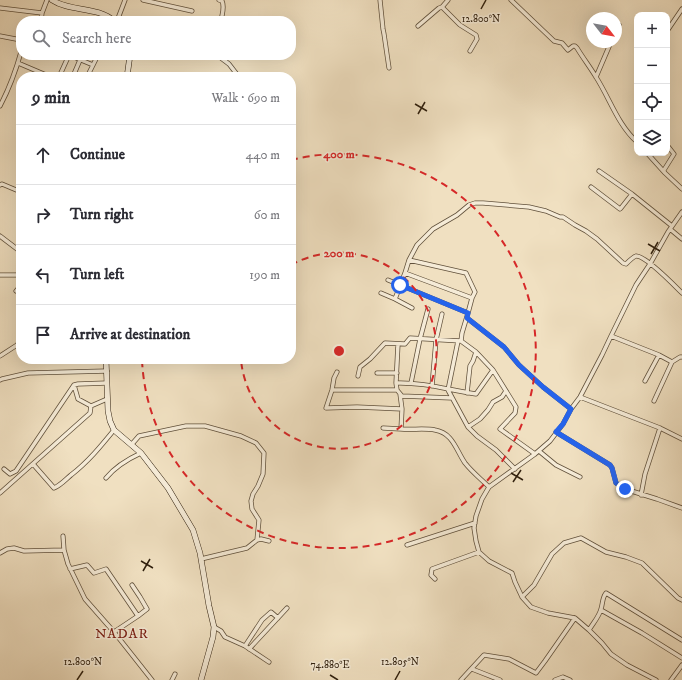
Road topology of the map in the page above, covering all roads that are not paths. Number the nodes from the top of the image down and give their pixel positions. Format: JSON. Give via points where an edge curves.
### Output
{"nodes":[{"id":1,"x":47,"y":0,"type":"edge"},
{"id":2,"x":52,"y":0,"type":"edge"},
{"id":3,"x":125,"y":0,"type":"edge"},
{"id":4,"x":143,"y":0,"type":"edge"},
{"id":5,"x":219,"y":0,"type":"edge"},
{"id":6,"x":380,"y":0,"type":"edge"},
{"id":7,"x":448,"y":0,"type":"edge"},
{"id":8,"x":512,"y":0,"type":"edge"},
{"id":9,"x":442,"y":7,"type":"junction"},
{"id":10,"x":0,"y":8,"type":"edge"},
{"id":11,"x":682,"y":9,"type":"edge"},
{"id":12,"x":192,"y":11,"type":"dead end"},
{"id":13,"x":42,"y":13,"type":"junction"},
{"id":14,"x":41,"y":16,"type":"edge"},
{"id":15,"x":106,"y":16,"type":"edge"},
{"id":16,"x":119,"y":16,"type":"edge"},
{"id":17,"x":222,"y":16,"type":"edge"},
{"id":18,"x":418,"y":26,"type":"dead end"},
{"id":19,"x":670,"y":27,"type":"edge"},
{"id":20,"x":0,"y":36,"type":"edge"},
{"id":21,"x":16,"y":39,"type":"edge"},
{"id":22,"x":608,"y":48,"type":"edge"},
{"id":23,"x":470,"y":51,"type":"dead end"},
{"id":24,"x":19,"y":60,"type":"edge"},
{"id":25,"x":67,"y":60,"type":"edge"},
{"id":26,"x":80,"y":60,"type":"joint"},
{"id":27,"x":96,"y":60,"type":"edge"},
{"id":28,"x":129,"y":60,"type":"edge"},
{"id":29,"x":223,"y":60,"type":"edge"},
{"id":30,"x":18,"y":64,"type":"junction"},
{"id":31,"x":93,"y":65,"type":"junction"},
{"id":32,"x":389,"y":68,"type":"dead end"},
{"id":33,"x":38,"y":72,"type":"edge"},
{"id":34,"x":61,"y":72,"type":"edge"},
{"id":35,"x":75,"y":72,"type":"edge"},
{"id":36,"x":90,"y":72,"type":"edge"},
{"id":37,"x":128,"y":72,"type":"edge"},
{"id":38,"x":235,"y":72,"type":"edge"},
{"id":39,"x":596,"y":77,"type":"junction"},
{"id":40,"x":0,"y":106,"type":"edge"},
{"id":41,"x":634,"y":140,"type":"edge"},
{"id":42,"x":670,"y":149,"type":"edge"},
{"id":43,"x":650,"y":156,"type":"edge"},
{"id":44,"x":664,"y":170,"type":"junction"},
{"id":45,"x":599,"y":171,"type":"dead end"},
{"id":46,"x":0,"y":184,"type":"edge"},
{"id":47,"x":591,"y":187,"type":"dead end"},
{"id":48,"x":682,"y":189,"type":"edge"},
{"id":49,"x":16,"y":190,"type":"edge"},
{"id":50,"x":632,"y":194,"type":"junction"},
{"id":51,"x":682,"y":212,"type":"edge"},
{"id":52,"x":671,"y":228,"type":"junction"},
{"id":53,"x":0,"y":236,"type":"edge"},
{"id":54,"x":682,"y":239,"type":"edge"},
{"id":55,"x":16,"y":248,"type":"edge"},
{"id":56,"x":409,"y":260,"type":"junction"},
{"id":57,"x":650,"y":264,"type":"junction"},
{"id":58,"x":405,"y":273,"type":"junction"},
{"id":59,"x":0,"y":275,"type":"edge"},
{"id":60,"x":16,"y":275,"type":"edge"},
{"id":61,"x":388,"y":280,"type":"dead end"},
{"id":62,"x":400,"y":285,"type":"junction"},
{"id":63,"x":381,"y":293,"type":"dead end"},
{"id":64,"x":682,"y":293,"type":"edge"},
{"id":65,"x":472,"y":298,"type":"junction"},
{"id":66,"x":395,"y":299,"type":"junction"},
{"id":67,"x":412,"y":308,"type":"dead end"},
{"id":68,"x":428,"y":309,"type":"dead end"},
{"id":69,"x":468,"y":313,"type":"junction"},
{"id":70,"x":442,"y":314,"type":"dead end"},
{"id":71,"x":467,"y":318,"type":"junction"},
{"id":72,"x":611,"y":336,"type":"junction"},
{"id":73,"x":420,"y":339,"type":"junction"},
{"id":74,"x":436,"y":340,"type":"junction"},
{"id":75,"x":459,"y":341,"type":"junction"},
{"id":76,"x":398,"y":344,"type":"junction"},
{"id":77,"x":16,"y":346,"type":"edge"},
{"id":78,"x":476,"y":352,"type":"junction"},
{"id":79,"x":658,"y":355,"type":"junction"},
{"id":80,"x":0,"y":356,"type":"edge"},
{"id":81,"x":682,"y":357,"type":"edge"},
{"id":82,"x":672,"y":362,"type":"junction"},
{"id":83,"x":106,"y":364,"type":"edge"},
{"id":84,"x":493,"y":370,"type":"junction"},
{"id":85,"x":107,"y":371,"type":"junction"},
{"id":86,"x":337,"y":372,"type":"dead end"},
{"id":87,"x":377,"y":373,"type":"dead end"},
{"id":88,"x":397,"y":373,"type":"junction"},
{"id":89,"x":358,"y":376,"type":"dead end"},
{"id":90,"x":0,"y":380,"type":"edge"},
{"id":91,"x":645,"y":381,"type":"dead end"},
{"id":92,"x":107,"y":383,"type":"junction"},
{"id":93,"x":396,"y":383,"type":"junction"},
{"id":94,"x":411,"y":383,"type":"junction"},
{"id":95,"x":74,"y":385,"type":"junction"},
{"id":96,"x":432,"y":386,"type":"junction"},
{"id":97,"x":332,"y":390,"type":"junction"},
{"id":98,"x":448,"y":390,"type":"junction"},
{"id":99,"x":506,"y":391,"type":"junction"},
{"id":100,"x":398,"y":392,"type":"junction"},
{"id":101,"x":467,"y":393,"type":"junction"},
{"id":102,"x":580,"y":397,"type":"junction"},
{"id":103,"x":452,"y":398,"type":"junction"},
{"id":104,"x":107,"y":399,"type":"junction"},
{"id":105,"x":654,"y":401,"type":"dead end"},
{"id":106,"x":91,"y":406,"type":"junction"},
{"id":107,"x":402,"y":408,"type":"junction"},
{"id":108,"x":571,"y":409,"type":"junction"},
{"id":109,"x":468,"y":427,"type":"junction"},
{"id":110,"x":383,"y":428,"type":"dead end"},
{"id":111,"x":660,"y":428,"type":"junction"},
{"id":112,"x":401,"y":429,"type":"junction"},
{"id":113,"x":114,"y":430,"type":"junction"},
{"id":114,"x":556,"y":432,"type":"junction"},
{"id":115,"x":682,"y":439,"type":"edge"},
{"id":116,"x":132,"y":444,"type":"junction"},
{"id":117,"x":539,"y":451,"type":"junction"},
{"id":118,"x":141,"y":453,"type":"junction"},
{"id":119,"x":535,"y":454,"type":"junction"},
{"id":120,"x":33,"y":464,"type":"junction"},
{"id":121,"x":4,"y":469,"type":"dead end"},
{"id":122,"x":515,"y":469,"type":"junction"},
{"id":123,"x":580,"y":477,"type":"dead end"},
{"id":124,"x":106,"y":478,"type":"dead end"},
{"id":125,"x":489,"y":487,"type":"junction"},
{"id":126,"x":0,"y":493,"type":"edge"},
{"id":127,"x":641,"y":494,"type":"junction"},
{"id":128,"x":682,"y":508,"type":"edge"},
{"id":129,"x":475,"y":523,"type":"junction"},
{"id":130,"x":63,"y":536,"type":"dead end"},
{"id":131,"x":257,"y":540,"type":"junction"},
{"id":132,"x":269,"y":541,"type":"dead end"},
{"id":133,"x":406,"y":544,"type":"dead end"},
{"id":134,"x":64,"y":550,"type":"junction"},
{"id":135,"x":479,"y":552,"type":"junction"},
{"id":136,"x":0,"y":553,"type":"edge"},
{"id":137,"x":201,"y":559,"type":"junction"},
{"id":138,"x":70,"y":569,"type":"junction"},
{"id":139,"x":435,"y":579,"type":"dead end"},
{"id":140,"x":132,"y":585,"type":"dead end"},
{"id":141,"x":522,"y":597,"type":"junction"},
{"id":142,"x":682,"y":600,"type":"edge"},
{"id":143,"x":287,"y":608,"type":"dead end"},
{"id":144,"x":601,"y":610,"type":"junction"},
{"id":145,"x":138,"y":616,"type":"junction"},
{"id":146,"x":278,"y":618,"type":"junction"},
{"id":147,"x":575,"y":618,"type":"junction"},
{"id":148,"x":214,"y":627,"type":"junction"},
{"id":149,"x":589,"y":630,"type":"junction"},
{"id":150,"x":114,"y":632,"type":"junction"},
{"id":151,"x":682,"y":640,"type":"edge"},
{"id":152,"x":245,"y":646,"type":"junction"},
{"id":153,"x":249,"y":649,"type":"junction"},
{"id":154,"x":682,"y":658,"type":"edge"},
{"id":155,"x":268,"y":662,"type":"dead end"},
{"id":156,"x":682,"y":665,"type":"edge"},
{"id":157,"x":472,"y":669,"type":"junction"},
{"id":158,"x":175,"y":674,"type":"dead end"},
{"id":159,"x":152,"y":680,"type":"edge"},
{"id":160,"x":172,"y":680,"type":"edge"},
{"id":161,"x":201,"y":680,"type":"edge"},
{"id":162,"x":461,"y":680,"type":"edge"},
{"id":163,"x":500,"y":680,"type":"edge"},
{"id":164,"x":555,"y":680,"type":"edge"},
{"id":165,"x":570,"y":680,"type":"edge"},
{"id":166,"x":656,"y":680,"type":"edge"},
{"id":167,"x":671,"y":680,"type":"edge"}],
"edges":[{"from":1,"to":13,"type":"street"},
{"from":2,"to":15,"type":"main road","via":[[64,6]]},
{"from":3,"to":16,"type":"street"},
{"from":4,"to":12,"type":"street"},
{"from":5,"to":17,"type":"street","via":[[223,3]]},
{"from":6,"to":32,"type":"street"},
{"from":7,"to":9,"type":"street"},
{"from":8,"to":39,"type":"street","via":[[554,41],[562,43],[568,50],[575,46]]},
{"from":9,"to":18,"type":"street"},
{"from":9,"to":23,"type":"street","via":[[460,25],[476,35],[477,39]]},
{"from":10,"to":13,"type":"street"},
{"from":11,"to":19,"type":"street"},
{"from":13,"to":14,"type":"street"},
{"from":20,"to":21,"type":"street"},
{"from":22,"to":39,"type":"street"},
{"from":24,"to":30,"type":"street"},
{"from":25,"to":34,"type":"street"},
{"from":26,"to":31,"type":"street"},
{"from":26,"to":35,"type":"street"},
{"from":27,"to":31,"type":"street"},
{"from":28,"to":37,"type":"main road"},
{"from":29,"to":38,"type":"street"},
{"from":30,"to":33,"type":"street"},
{"from":30,"to":40,"type":"street"},
{"from":31,"to":36,"type":"street"},
{"from":39,"to":41,"type":"street"},
{"from":42,"to":44,"type":"street","via":[[674,154]]},
{"from":43,"to":44,"type":"street"},
{"from":44,"to":48,"type":"street"},
{"from":45,"to":50,"type":"street"},
{"from":46,"to":49,"type":"street"},
{"from":47,"to":50,"type":"street","via":[[620,209]]},
{"from":50,"to":52,"type":"street"},
{"from":51,"to":52,"type":"street"},
{"from":52,"to":54,"type":"street"},
{"from":52,"to":57,"type":"street"},
{"from":53,"to":55,"type":"street"},
{"from":56,"to":57,"type":"street","via":[[417,245],[433,229],[458,215],[469,205],[483,203],[546,211],[563,217],[597,239],[623,264],[637,256]]},
{"from":56,"to":58,"type":"street"},
{"from":56,"to":65,"type":"street","via":[[466,273],[475,292]]},
{"from":57,"to":64,"type":"street"},
{"from":57,"to":72,"type":"street","via":[[636,285]]},
{"from":58,"to":62,"type":"street"},
{"from":58,"to":65,"type":"street"},
{"from":59,"to":60,"type":"street"},
{"from":61,"to":62,"type":"street"},
{"from":62,"to":66,"type":"street"},
{"from":62,"to":69,"type":"street"},
{"from":63,"to":66,"type":"street"},
{"from":65,"to":69,"type":"street"},
{"from":66,"to":67,"type":"street"},
{"from":68,"to":73,"type":"street"},
{"from":69,"to":71,"type":"street"},
{"from":70,"to":74,"type":"street"},
{"from":71,"to":75,"type":"street"},
{"from":71,"to":108,"type":"street","via":[[504,347],[519,365]]},
{"from":72,"to":79,"type":"street"},
{"from":72,"to":102,"type":"street"},
{"from":73,"to":74,"type":"street"},
{"from":73,"to":76,"type":"street","via":[[410,338],[405,344]]},
{"from":73,"to":94,"type":"street"},
{"from":74,"to":75,"type":"street"},
{"from":74,"to":96,"type":"street"},
{"from":75,"to":78,"type":"street"},
{"from":75,"to":98,"type":"street"},
{"from":76,"to":88,"type":"street"},
{"from":76,"to":89,"type":"street","via":[[385,343],[360,367]]},
{"from":77,"to":80,"type":"street"},
{"from":78,"to":84,"type":"street"},
{"from":78,"to":101,"type":"street","via":[[470,366]]},
{"from":79,"to":82,"type":"street"},
{"from":79,"to":91,"type":"street"},
{"from":81,"to":82,"type":"street"},
{"from":82,"to":105,"type":"street"},
{"from":83,"to":85,"type":"main road"},
{"from":84,"to":99,"type":"street"},
{"from":84,"to":101,"type":"street","via":[[476,394]]},
{"from":85,"to":90,"type":"street","via":[[28,373]]},
{"from":85,"to":92,"type":"main road"},
{"from":86,"to":97,"type":"street"},
{"from":87,"to":88,"type":"street"},
{"from":88,"to":93,"type":"street"},
{"from":92,"to":95,"type":"street"},
{"from":92,"to":104,"type":"main road"},
{"from":93,"to":94,"type":"street"},
{"from":93,"to":100,"type":"street"},
{"from":94,"to":96,"type":"street"},
{"from":95,"to":106,"type":"street","via":[[78,399]]},
{"from":95,"to":121,"type":"street","via":[[16,471],[10,474]]},
{"from":96,"to":98,"type":"street"},
{"from":97,"to":100,"type":"street"},
{"from":97,"to":107,"type":"street","via":[[326,408]]},
{"from":98,"to":101,"type":"street"},
{"from":98,"to":103,"type":"street"},
{"from":99,"to":109,"type":"street","via":[[492,402],[480,419]]},
{"from":99,"to":119,"type":"street","via":[[516,407],[515,413],[500,429]]},
{"from":100,"to":103,"type":"street","via":[[402,396]]},
{"from":100,"to":107,"type":"street"},
{"from":102,"to":108,"type":"street"},
{"from":102,"to":111,"type":"street"},
{"from":103,"to":109,"type":"street"},
{"from":104,"to":106,"type":"street"},
{"from":104,"to":113,"type":"main road"},
{"from":106,"to":120,"type":"street","via":[[90,413]]},
{"from":107,"to":112,"type":"street"},
{"from":108,"to":114,"type":"street"},
{"from":109,"to":122,"type":"street"},
{"from":110,"to":112,"type":"street"},
{"from":111,"to":115,"type":"street"},
{"from":111,"to":127,"type":"street"},
{"from":112,"to":125,"type":"street","via":[[442,432],[456,446],[465,462]]},
{"from":113,"to":116,"type":"main road"},
{"from":113,"to":120,"type":"street","via":[[95,454],[54,488]]},
{"from":114,"to":117,"type":"street"},
{"from":114,"to":127,"type":"street","via":[[610,465],[616,483]]},
{"from":116,"to":118,"type":"main road"},
{"from":116,"to":131,"type":"street","via":[[139,436],[186,426],[204,426],[256,443],[264,453],[263,474],[251,501],[258,520]]},
{"from":117,"to":119,"type":"street"},
{"from":117,"to":123,"type":"street","via":[[556,465]]},
{"from":118,"to":124,"type":"street"},
{"from":118,"to":137,"type":"main road","via":[[168,488],[193,530]]},
{"from":119,"to":122,"type":"street"},
{"from":120,"to":126,"type":"street"},
{"from":122,"to":125,"type":"street"},
{"from":125,"to":129,"type":"street","via":[[482,499]]},
{"from":127,"to":128,"type":"street"},
{"from":129,"to":133,"type":"street"},
{"from":129,"to":135,"type":"street"},
{"from":130,"to":134,"type":"street"},
{"from":131,"to":132,"type":"street"},
{"from":131,"to":137,"type":"street","via":[[247,548]]},
{"from":134,"to":136,"type":"street","via":[[24,551],[14,548]]},
{"from":134,"to":138,"type":"street"},
{"from":135,"to":139,"type":"street","via":[[432,569],[431,575]]},
{"from":135,"to":141,"type":"street","via":[[512,574]]},
{"from":137,"to":148,"type":"main road"},
{"from":138,"to":145,"type":"street","via":[[87,565],[94,573],[106,570]]},
{"from":138,"to":150,"type":"street","via":[[85,599]]},
{"from":140,"to":145,"type":"street","via":[[147,609]]},
{"from":141,"to":142,"type":"street","via":[[534,585],[552,554],[564,543],[581,538],[606,552],[642,563]]},
{"from":141,"to":147,"type":"street","via":[[531,607]]},
{"from":143,"to":146,"type":"street"},
{"from":144,"to":149,"type":"street"},
{"from":144,"to":151,"type":"street","via":[[606,593]]},
{"from":144,"to":154,"type":"street"},
{"from":145,"to":150,"type":"street"},
{"from":146,"to":152,"type":"street","via":[[271,612],[262,620]]},
{"from":146,"to":153,"type":"street"},
{"from":147,"to":149,"type":"street"},
{"from":147,"to":157,"type":"street","via":[[536,673],[509,659],[484,655]]},
{"from":148,"to":152,"type":"street","via":[[225,637]]},
{"from":148,"to":161,"type":"main road"},
{"from":149,"to":166,"type":"street","via":[[611,654]]},
{"from":150,"to":159,"type":"street"},
{"from":152,"to":153,"type":"street"},
{"from":153,"to":155,"type":"street"},
{"from":156,"to":167,"type":"street"},
{"from":157,"to":162,"type":"street"},
{"from":157,"to":163,"type":"street"},
{"from":158,"to":160,"type":"street"},
{"from":164,"to":165,"type":"street","via":[[563,676]]}]}
